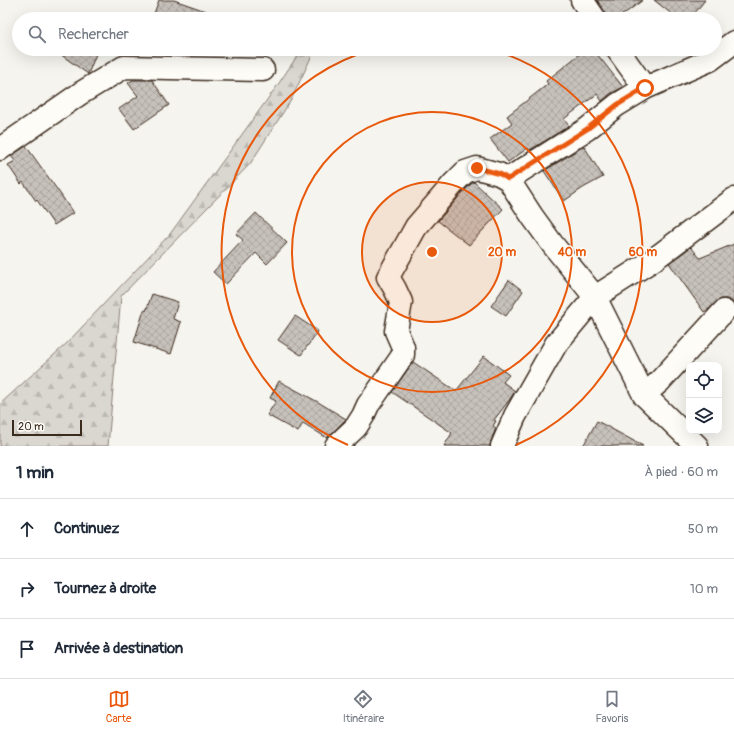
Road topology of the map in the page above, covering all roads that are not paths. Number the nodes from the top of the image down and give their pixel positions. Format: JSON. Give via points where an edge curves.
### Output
{"nodes":[{"id":1,"x":582,"y":0,"type":"edge"},
{"id":2,"x":591,"y":12,"type":"edge"},
{"id":3,"x":734,"y":42,"type":"edge"},
{"id":4,"x":722,"y":51,"type":"edge"},
{"id":5,"x":622,"y":56,"type":"edge"},
{"id":6,"x":715,"y":56,"type":"edge"},
{"id":7,"x":263,"y":70,"type":"dead end"},
{"id":8,"x":645,"y":88,"type":"junction"},
{"id":9,"x":0,"y":149,"type":"edge"},
{"id":10,"x":508,"y":179,"type":"junction"},
{"id":11,"x":734,"y":199,"type":"edge"},
{"id":12,"x":595,"y":297,"type":"junction"},
{"id":13,"x":724,"y":311,"type":"dead end"},
{"id":14,"x":644,"y":395,"type":"junction"},
{"id":15,"x":336,"y":446,"type":"edge"},
{"id":16,"x":502,"y":446,"type":"edge"},
{"id":17,"x":697,"y":446,"type":"edge"}],
"edges":[{"from":1,"to":2,"type":"street"},
{"from":3,"to":4,"type":"street"},
{"from":5,"to":8,"type":"street"},
{"from":6,"to":8,"type":"street"},
{"from":7,"to":9,"type":"street","via":[[124,67],[81,93]]},
{"from":8,"to":10,"type":"street","via":[[617,105],[587,129]]},
{"from":10,"to":12,"type":"street","via":[[553,245]]},
{"from":10,"to":15,"type":"street","via":[[500,174],[477,168],[465,172],[416,227],[388,277],[401,302],[396,331],[403,347],[403,355],[356,427]]},
{"from":11,"to":12,"type":"street","via":[[653,260]]},
{"from":12,"to":14,"type":"street"},
{"from":12,"to":16,"type":"street","via":[[556,344],[515,416]]},
{"from":13,"to":14,"type":"street"},
{"from":14,"to":17,"type":"street"}]}
